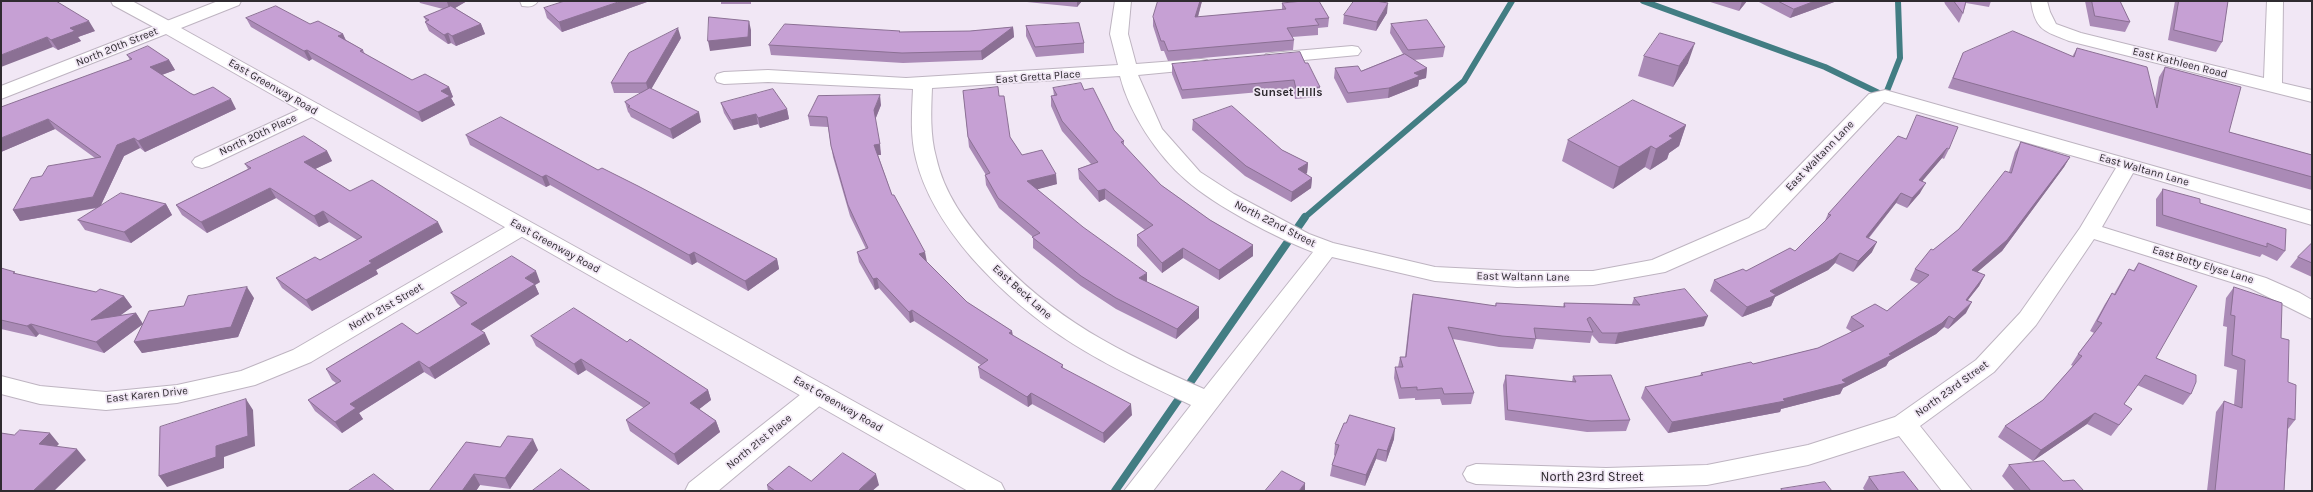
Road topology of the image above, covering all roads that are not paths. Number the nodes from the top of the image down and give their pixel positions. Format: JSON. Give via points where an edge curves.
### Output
{"nodes":[{"id":1,"x":119,"y":1,"type":"edge"},
{"id":2,"x":233,"y":1,"type":"edge"},
{"id":3,"x":1122,"y":1,"type":"edge"},
{"id":4,"x":2039,"y":1,"type":"edge"},
{"id":5,"x":2274,"y":1,"type":"edge"},
{"id":6,"x":167,"y":27,"type":"junction"},
{"id":7,"x":1352,"y":51,"type":"dead end"},
{"id":8,"x":1251,"y":60,"type":"edge"},
{"id":9,"x":1220,"y":62,"type":"edge"},
{"id":10,"x":1127,"y":71,"type":"junction"},
{"id":11,"x":724,"y":78,"type":"dead end"},
{"id":12,"x":923,"y":84,"type":"junction"},
{"id":13,"x":2274,"y":87,"type":"junction"},
{"id":14,"x":1,"y":93,"type":"edge"},
{"id":15,"x":2312,"y":96,"type":"edge"},
{"id":16,"x":313,"y":110,"type":"junction"},
{"id":17,"x":202,"y":162,"type":"dead end"},
{"id":18,"x":2128,"y":165,"type":"junction"},
{"id":19,"x":2312,"y":218,"type":"edge"},
{"id":20,"x":522,"y":227,"type":"junction"},
{"id":21,"x":2089,"y":230,"type":"junction"},
{"id":22,"x":1327,"y":249,"type":"junction"},
{"id":23,"x":2312,"y":311,"type":"edge"},
{"id":24,"x":246,"y":379,"type":"joint"},
{"id":25,"x":1,"y":385,"type":"edge"},
{"id":26,"x":819,"y":393,"type":"junction"},
{"id":27,"x":1209,"y":402,"type":"junction"},
{"id":28,"x":1904,"y":424,"type":"junction"},
{"id":29,"x":1476,"y":474,"type":"dead end"},
{"id":30,"x":1712,"y":483,"type":"edge"},
{"id":31,"x":699,"y":491,"type":"edge"},
{"id":32,"x":992,"y":491,"type":"edge"},
{"id":33,"x":1138,"y":491,"type":"edge"},
{"id":34,"x":1958,"y":491,"type":"edge"}],
"edges":[{"from":1,"to":6,"type":"street","name":"East Greenway Road"},
{"from":2,"to":6,"type":"street","name":"North 20th Street"},
{"from":3,"to":10,"type":"street","name":"North 22nd Street","via":[[1119,34]]},
{"from":4,"to":13,"type":"street","name":"East Kathleen Road","via":[[2041,12],[2049,27],[2075,37]]},
{"from":5,"to":13,"type":"street"},
{"from":6,"to":14,"type":"street","name":"North 20th Street"},
{"from":6,"to":16,"type":"street","name":"East Greenway Road"},
{"from":7,"to":8,"type":"street"},
{"from":9,"to":10,"type":"street","name":"East Gretta Place"},
{"from":10,"to":12,"type":"street","name":"East Gretta Place"},
{"from":10,"to":22,"type":"street","name":"North 22nd Street","via":[[1153,131],[1193,176],[1258,217]]},
{"from":11,"to":12,"type":"street","name":"East Gretta Place","via":[[768,76]]},
{"from":12,"to":27,"type":"street","name":"East Beck Lane","via":[[922,117],[926,159],[946,210],[969,240],[1007,282],[1049,318],[1149,374]]},
{"from":13,"to":15,"type":"street","name":"East Kathleen Road"},
{"from":16,"to":17,"type":"street","name":"North 20th Place"},
{"from":16,"to":20,"type":"street","name":"East Greenway Road"},
{"from":18,"to":19,"type":"street","name":"East Waltann Lane"},
{"from":18,"to":21,"type":"street","name":"North 23rd Street"},
{"from":18,"to":22,"type":"street","name":"East Waltann Lane","via":[[1885,96],[1876,98],[1757,222],[1658,267],[1593,278],[1510,279],[1435,274]]},
{"from":20,"to":24,"type":"street","name":"North 21st Street","via":[[302,356]]},
{"from":20,"to":26,"type":"street","name":"East Greenway Road"},
{"from":21,"to":23,"type":"street","name":"East Betty Elyse Lane","via":[[2258,283],[2292,298]]},
{"from":21,"to":28,"type":"street","name":"North 23rd Street","via":[[2028,320],[1986,366]]},
{"from":22,"to":27,"type":"street","name":"North 22nd Street"},
{"from":24,"to":25,"type":"street","name":"East Karen Drive","via":[[177,394],[106,401],[40,395]]},
{"from":26,"to":31,"type":"street","name":"North 21st Place"},
{"from":26,"to":32,"type":"street","name":"East Greenway Road"},
{"from":27,"to":33,"type":"street","name":"North 22nd Street"},
{"from":28,"to":30,"type":"street","name":"North 23rd Street"},
{"from":28,"to":34,"type":"street"},
{"from":29,"to":30,"type":"street","name":"North 23rd Street"}]}
